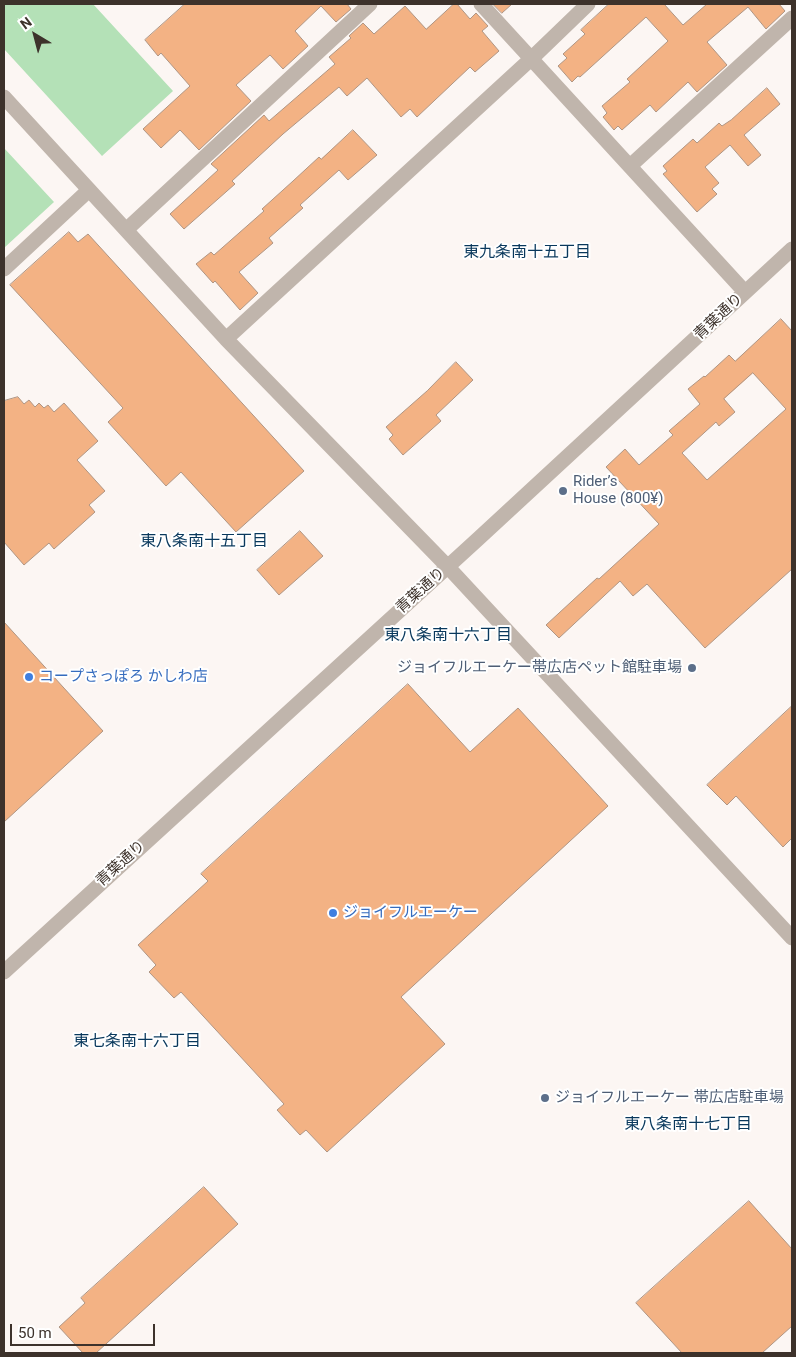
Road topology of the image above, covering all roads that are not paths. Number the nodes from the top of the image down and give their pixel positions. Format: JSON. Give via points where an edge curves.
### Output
{"nodes":[{"id":1,"x":370,"y":4,"type":"edge"},
{"id":2,"x":481,"y":4,"type":"edge"},
{"id":3,"x":588,"y":4,"type":"edge"},
{"id":4,"x":792,"y":18,"type":"edge"},
{"id":5,"x":532,"y":58,"type":"junction"},
{"id":6,"x":4,"y":97,"type":"edge"},
{"id":7,"x":630,"y":166,"type":"junction"},
{"id":8,"x":89,"y":190,"type":"junction"},
{"id":9,"x":126,"y":230,"type":"junction"},
{"id":10,"x":792,"y":249,"type":"edge"},
{"id":11,"x":4,"y":269,"type":"edge"},
{"id":12,"x":745,"y":292,"type":"junction"},
{"id":13,"x":226,"y":339,"type":"junction"},
{"id":14,"x":448,"y":567,"type":"junction"},
{"id":15,"x":792,"y":938,"type":"edge"},
{"id":16,"x":6,"y":965,"type":"edge"}],
"edges":[{"from":1,"to":9,"type":"street"},
{"from":2,"to":5,"type":"street"},
{"from":3,"to":5,"type":"street"},
{"from":4,"to":7,"type":"street"},
{"from":5,"to":7,"type":"street"},
{"from":5,"to":13,"type":"street"},
{"from":6,"to":8,"type":"street"},
{"from":7,"to":12,"type":"street"},
{"from":8,"to":9,"type":"street"},
{"from":8,"to":11,"type":"street"},
{"from":9,"to":13,"type":"street"},
{"from":10,"to":12,"type":"street","name":"青葉通り"},
{"from":12,"to":14,"type":"street","name":"青葉通り"},
{"from":13,"to":14,"type":"street"},
{"from":14,"to":15,"type":"street"},
{"from":14,"to":16,"type":"street","name":"青葉通り"}]}
